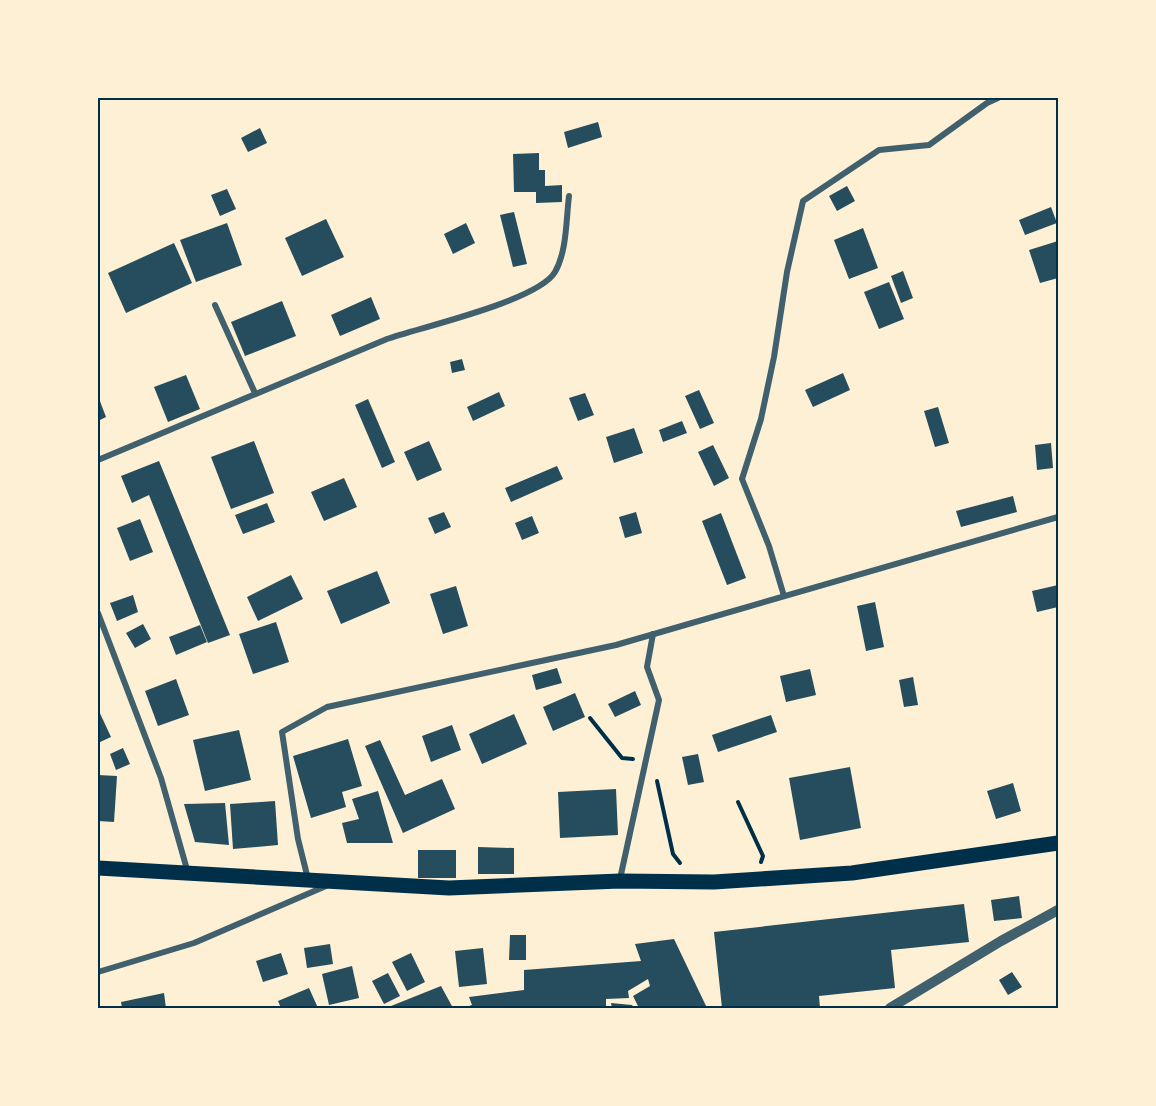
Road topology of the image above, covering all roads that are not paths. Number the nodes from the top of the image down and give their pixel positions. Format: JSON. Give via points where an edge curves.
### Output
{"nodes":[{"id":1,"x":998,"y":98,"type":"edge"},
{"id":2,"x":570,"y":196,"type":"dead end"},
{"id":3,"x":215,"y":305,"type":"dead end"},
{"id":4,"x":255,"y":393,"type":"junction"},
{"id":5,"x":98,"y":460,"type":"edge"},
{"id":6,"x":1059,"y":517,"type":"edge"},
{"id":7,"x":784,"y":596,"type":"junction"},
{"id":8,"x":98,"y":613,"type":"edge"},
{"id":9,"x":653,"y":634,"type":"junction"},
{"id":10,"x":1059,"y":843,"type":"edge"},
{"id":11,"x":98,"y":868,"type":"edge"},
{"id":12,"x":188,"y":873,"type":"junction"},
{"id":13,"x":308,"y":880,"type":"junction"},
{"id":14,"x":620,"y":881,"type":"junction"},
{"id":15,"x":334,"y":882,"type":"junction"},
{"id":16,"x":1059,"y":910,"type":"edge"},
{"id":17,"x":98,"y":972,"type":"edge"},
{"id":18,"x":890,"y":1008,"type":"edge"}],
"edges":[{"from":1,"to":7,"type":"street","via":[[929,145],[879,150],[803,201],[761,419],[742,479]]},
{"from":2,"to":4,"type":"street","via":[[561,256],[545,282],[493,307],[414,329]]},
{"from":3,"to":4,"type":"street"},
{"from":4,"to":5,"type":"street"},
{"from":6,"to":7,"type":"street"},
{"from":7,"to":9,"type":"street"},
{"from":8,"to":12,"type":"street","via":[[161,778]]},
{"from":9,"to":13,"type":"street","via":[[327,707],[282,732]]},
{"from":9,"to":14,"type":"street","via":[[647,667],[659,700]]},
{"from":10,"to":14,"type":"highway","via":[[852,873],[714,882]]},
{"from":11,"to":12,"type":"highway"},
{"from":12,"to":13,"type":"highway"},
{"from":13,"to":15,"type":"highway"},
{"from":14,"to":15,"type":"highway","via":[[450,888]]},
{"from":15,"to":17,"type":"street","via":[[194,944]]},
{"from":16,"to":18,"type":"street"}]}
